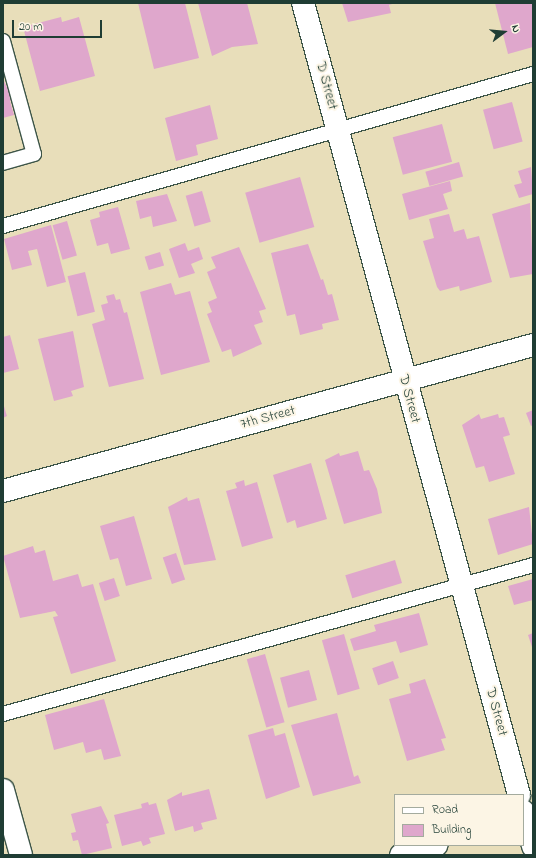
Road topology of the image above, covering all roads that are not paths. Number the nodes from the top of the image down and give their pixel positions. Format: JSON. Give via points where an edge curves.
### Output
{"nodes":[{"id":1,"x":303,"y":3,"type":"edge"},
{"id":2,"x":3,"y":41,"type":"edge"},
{"id":3,"x":533,"y":74,"type":"edge"},
{"id":4,"x":337,"y":129,"type":"junction"},
{"id":5,"x":3,"y":163,"type":"edge"},
{"id":6,"x":3,"y":226,"type":"edge"},
{"id":7,"x":533,"y":345,"type":"edge"},
{"id":8,"x":404,"y":380,"type":"junction"},
{"id":9,"x":3,"y":491,"type":"edge"},
{"id":10,"x":533,"y":565,"type":"edge"},
{"id":11,"x":461,"y":585,"type":"junction"},
{"id":12,"x":3,"y":714,"type":"edge"},
{"id":13,"x":3,"y":790,"type":"edge"},
{"id":14,"x":519,"y":794,"type":"edge"},
{"id":15,"x":526,"y":818,"type":"edge"},
{"id":16,"x":433,"y":846,"type":"edge"},
{"id":17,"x":533,"y":847,"type":"edge"},
{"id":18,"x":21,"y":855,"type":"edge"},
{"id":19,"x":401,"y":855,"type":"edge"}],
"edges":[{"from":1,"to":4,"type":"street","name":"D Street"},
{"from":2,"to":5,"type":"lane","via":[[34,154]]},
{"from":3,"to":4,"type":"lane"},
{"from":4,"to":6,"type":"lane"},
{"from":4,"to":8,"type":"street","name":"D Street"},
{"from":7,"to":8,"type":"street","name":"7th Street"},
{"from":8,"to":9,"type":"street","name":"7th Street"},
{"from":8,"to":11,"type":"street","name":"D Street"},
{"from":10,"to":11,"type":"lane"},
{"from":11,"to":12,"type":"lane"},
{"from":11,"to":14,"type":"street","name":"D Street"},
{"from":13,"to":18,"type":"street"},
{"from":15,"to":17,"type":"street"},
{"from":16,"to":19,"type":"street"}]}
